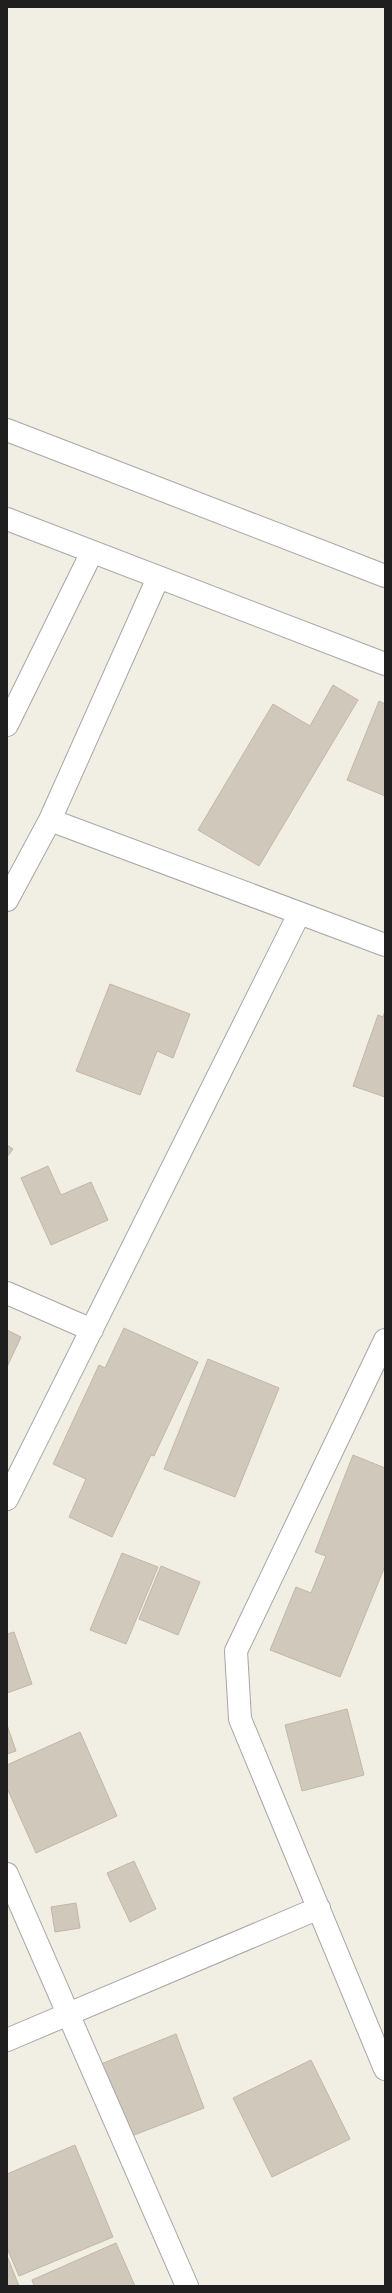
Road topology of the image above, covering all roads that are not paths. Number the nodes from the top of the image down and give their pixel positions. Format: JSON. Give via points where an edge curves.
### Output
{"nodes":[{"id":1,"x":7,"y":430,"type":"edge"},
{"id":2,"x":7,"y":519,"type":"edge"},
{"id":3,"x":92,"y":552,"type":"junction"},
{"id":4,"x":385,"y":576,"type":"edge"},
{"id":5,"x":158,"y":578,"type":"junction"},
{"id":6,"x":385,"y":664,"type":"edge"},
{"id":7,"x":7,"y":725,"type":"edge"},
{"id":8,"x":50,"y":820,"type":"junction"},
{"id":9,"x":7,"y":900,"type":"edge"},
{"id":10,"x":299,"y":914,"type":"junction"},
{"id":11,"x":385,"y":945,"type":"edge"},
{"id":12,"x":7,"y":1293,"type":"edge"},
{"id":13,"x":92,"y":1330,"type":"junction"},
{"id":14,"x":385,"y":1340,"type":"edge"},
{"id":15,"x":7,"y":1499,"type":"edge"},
{"id":16,"x":7,"y":1874,"type":"edge"},
{"id":17,"x":319,"y":1908,"type":"junction"},
{"id":18,"x":69,"y":2016,"type":"junction"},
{"id":19,"x":7,"y":2040,"type":"edge"},
{"id":20,"x":385,"y":2069,"type":"edge"},
{"id":21,"x":187,"y":2286,"type":"edge"}],
"edges":[{"from":1,"to":4,"type":"street"},
{"from":2,"to":3,"type":"street"},
{"from":3,"to":5,"type":"street"},
{"from":3,"to":7,"type":"street"},
{"from":5,"to":6,"type":"street"},
{"from":5,"to":8,"type":"street"},
{"from":8,"to":9,"type":"street"},
{"from":8,"to":10,"type":"street"},
{"from":10,"to":11,"type":"street"},
{"from":10,"to":13,"type":"street"},
{"from":12,"to":13,"type":"street"},
{"from":13,"to":15,"type":"street"},
{"from":14,"to":17,"type":"street","via":[[236,1650],[240,1719]]},
{"from":16,"to":18,"type":"street"},
{"from":17,"to":18,"type":"street"},
{"from":17,"to":20,"type":"street"},
{"from":18,"to":19,"type":"street"},
{"from":18,"to":21,"type":"street"}]}
